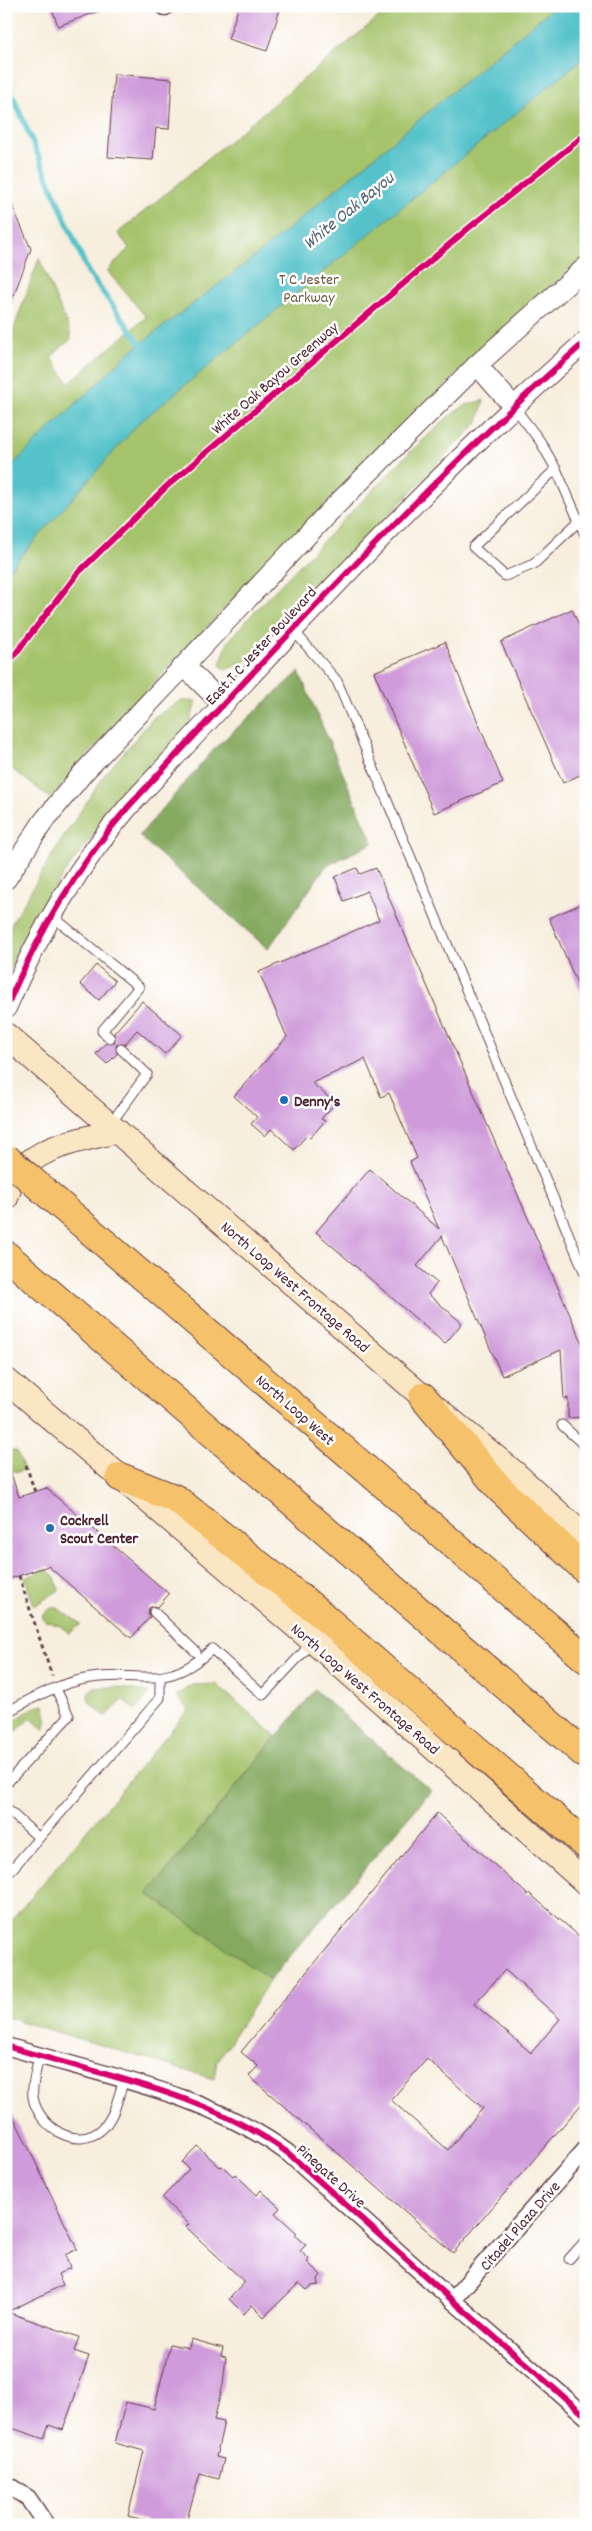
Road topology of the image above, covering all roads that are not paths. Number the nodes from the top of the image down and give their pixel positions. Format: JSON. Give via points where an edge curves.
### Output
{"nodes":[{"id":1,"x":586,"y":268,"type":"edge"},
{"id":2,"x":586,"y":341,"type":"edge"},
{"id":3,"x":477,"y":366,"type":"junction"},
{"id":4,"x":514,"y":407,"type":"junction"},
{"id":5,"x":556,"y":470,"type":"junction"},
{"id":6,"x":579,"y":521,"type":"junction"},
{"id":7,"x":586,"y":537,"type":"edge"},
{"id":8,"x":294,"y":631,"type":"junction"},
{"id":9,"x":184,"y":666,"type":"junction"},
{"id":10,"x":224,"y":704,"type":"junction"},
{"id":11,"x":6,"y":879,"type":"edge"},
{"id":12,"x":51,"y":915,"type":"junction"},
{"id":13,"x":6,"y":1008,"type":"edge"},
{"id":14,"x":6,"y":1035,"type":"edge"},
{"id":15,"x":110,"y":1038,"type":"dead end"},
{"id":16,"x":121,"y":1049,"type":"dead end"},
{"id":17,"x":113,"y":1128,"type":"junction"},
{"id":18,"x":6,"y":1158,"type":"edge"},
{"id":19,"x":6,"y":1198,"type":"edge"},
{"id":20,"x":6,"y":1255,"type":"edge"},
{"id":21,"x":586,"y":1276,"type":"edge"},
{"id":22,"x":6,"y":1380,"type":"edge"},
{"id":23,"x":423,"y":1397,"type":"junction"},
{"id":24,"x":562,"y":1425,"type":"dead end"},
{"id":25,"x":586,"y":1447,"type":"edge"},
{"id":26,"x":120,"y":1477,"type":"junction"},
{"id":27,"x":586,"y":1538,"type":"edge"},
{"id":28,"x":586,"y":1570,"type":"edge"},
{"id":29,"x":154,"y":1612,"type":"dead end"},
{"id":30,"x":313,"y":1641,"type":"junction"},
{"id":31,"x":196,"y":1652,"type":"dead end"},
{"id":32,"x":586,"y":1659,"type":"edge"},
{"id":33,"x":160,"y":1677,"type":"junction"},
{"id":34,"x":56,"y":1688,"type":"junction"},
{"id":35,"x":6,"y":1713,"type":"edge"},
{"id":36,"x":586,"y":1755,"type":"edge"},
{"id":37,"x":6,"y":1784,"type":"edge"},
{"id":38,"x":6,"y":1808,"type":"edge"},
{"id":39,"x":38,"y":1837,"type":"junction"},
{"id":40,"x":586,"y":1845,"type":"edge"},
{"id":41,"x":6,"y":1876,"type":"edge"},
{"id":42,"x":586,"y":1883,"type":"edge"},
{"id":43,"x":6,"y":2046,"type":"edge"},
{"id":44,"x":39,"y":2056,"type":"junction"},
{"id":45,"x":124,"y":2080,"type":"junction"},
{"id":46,"x":586,"y":2149,"type":"edge"},
{"id":47,"x":586,"y":2240,"type":"edge"},
{"id":48,"x":570,"y":2259,"type":"dead end"},
{"id":49,"x":452,"y":2300,"type":"junction"},
{"id":50,"x":586,"y":2416,"type":"edge"},
{"id":51,"x":6,"y":2484,"type":"edge"},
{"id":52,"x":46,"y":2525,"type":"edge"}],
"edges":[{"from":1,"to":3,"type":"street"},
{"from":2,"to":4,"type":"street","name":"East T C Jester Boulevard"},
{"from":3,"to":4,"type":"street"},
{"from":3,"to":9,"type":"street","via":[[328,512]]},
{"from":4,"to":5,"type":"lane","via":[[540,441]]},
{"from":4,"to":8,"type":"street","name":"East T C Jester Boulevard","via":[[397,522]]},
{"from":5,"to":6,"type":"lane"},
{"from":5,"to":6,"type":"lane","via":[[473,547],[505,576],[534,564]]},
{"from":6,"to":7,"type":"lane"},
{"from":8,"to":10,"type":"street","name":"East T C Jester Boulevard"},
{"from":8,"to":21,"type":"lane","via":[[337,681]]},
{"from":9,"to":10,"type":"street"},
{"from":9,"to":11,"type":"street","via":[[62,798]]},
{"from":10,"to":12,"type":"street","name":"East T C Jester Boulevard","via":[[107,831]]},
{"from":12,"to":13,"type":"street","name":"East T C Jester Boulevard"},
{"from":12,"to":15,"type":"lane","via":[[139,986],[102,1031]]},
{"from":14,"to":17,"type":"main road","name":"North Loop West Frontage Road"},
{"from":16,"to":17,"type":"lane","via":[[147,1074]]},
{"from":17,"to":19,"type":"main road","via":[[53,1147],[28,1162],[10,1184]]},
{"from":17,"to":23,"type":"main road","name":"North Loop West Frontage Road"},
{"from":18,"to":32,"type":"highway","name":"North Loop West","bridge":true},
{"from":20,"to":36,"type":"highway"},
{"from":22,"to":26,"type":"main road","name":"North Loop West Frontage Road"},
{"from":23,"to":27,"type":"main road","name":"North Loop West Frontage Road","via":[[517,1475]]},
{"from":23,"to":28,"type":"highway","via":[[500,1489]]},
{"from":24,"to":25,"type":"lane"},
{"from":26,"to":30,"type":"main road","name":"North Loop West Frontage Road"},
{"from":26,"to":40,"type":"highway","via":[[176,1499],[316,1610]]},
{"from":29,"to":31,"type":"lane"},
{"from":30,"to":33,"type":"lane","via":[[263,1695],[212,1649],[194,1665]]},
{"from":30,"to":42,"type":"main road","name":"North Loop West Frontage Road"},
{"from":33,"to":34,"type":"lane","via":[[90,1678]]},
{"from":33,"to":39,"type":"lane","via":[[160,1698]]},
{"from":34,"to":35,"type":"lane"},
{"from":34,"to":37,"type":"lane","via":[[69,1716]]},
{"from":38,"to":39,"type":"lane"},
{"from":39,"to":41,"type":"lane"},
{"from":43,"to":44,"type":"street","name":"Pinegate Drive"},
{"from":44,"to":45,"type":"street","name":"Pinegate Drive"},
{"from":44,"to":45,"type":"lane","via":[[32,2096],[48,2126],[64,2136],[85,2137],[101,2130],[111,2119]]},
{"from":45,"to":49,"type":"street","name":"Pinegate Drive","via":[[172,2094],[221,2114],[268,2139],[288,2153]]},
{"from":46,"to":49,"type":"street","name":"Citadel Plaza Drive"},
{"from":47,"to":48,"type":"lane"},
{"from":49,"to":50,"type":"street","name":"Pinegate Drive"},
{"from":51,"to":52,"type":"street","via":[[28,2498]]}]}
